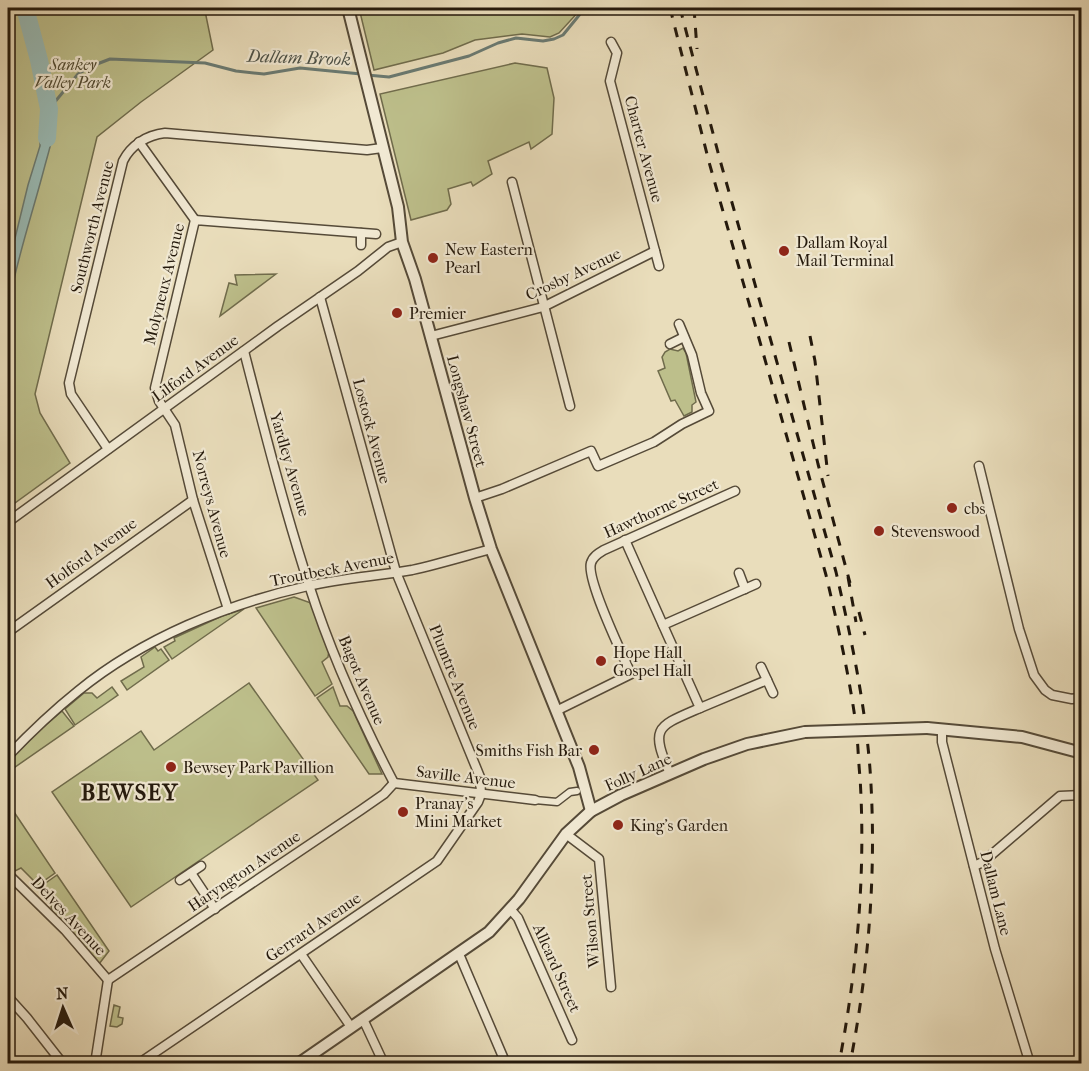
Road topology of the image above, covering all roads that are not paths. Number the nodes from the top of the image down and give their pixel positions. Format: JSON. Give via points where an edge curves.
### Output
{"nodes":[{"id":1,"x":348,"y":8,"type":"edge"},
{"id":2,"x":611,"y":42,"type":"dead end"},
{"id":3,"x":139,"y":142,"type":"junction"},
{"id":4,"x":382,"y":148,"type":"junction"},
{"id":5,"x":512,"y":182,"type":"dead end"},
{"id":6,"x":195,"y":220,"type":"junction"},
{"id":7,"x":362,"y":233,"type":"junction"},
{"id":8,"x":376,"y":234,"type":"dead end"},
{"id":9,"x":402,"y":242,"type":"junction"},
{"id":10,"x":361,"y":245,"type":"dead end"},
{"id":11,"x":655,"y":251,"type":"junction"},
{"id":12,"x":659,"y":266,"type":"dead end"},
{"id":13,"x":320,"y":297,"type":"junction"},
{"id":14,"x":543,"y":306,"type":"junction"},
{"id":15,"x":679,"y":324,"type":"dead end"},
{"id":16,"x":431,"y":336,"type":"junction"},
{"id":17,"x":684,"y":337,"type":"junction"},
{"id":18,"x":670,"y":344,"type":"dead end"},
{"id":19,"x":244,"y":351,"type":"junction"},
{"id":20,"x":570,"y":406,"type":"dead end"},
{"id":21,"x":165,"y":409,"type":"junction"},
{"id":22,"x":108,"y":449,"type":"junction"},
{"id":23,"x":979,"y":466,"type":"dead end"},
{"id":24,"x":735,"y":491,"type":"dead end"},
{"id":25,"x":475,"y":498,"type":"junction"},
{"id":26,"x":193,"y":500,"type":"junction"},
{"id":27,"x":8,"y":522,"type":"edge"},
{"id":28,"x":625,"y":540,"type":"junction"},
{"id":29,"x":491,"y":549,"type":"junction"},
{"id":30,"x":396,"y":572,"type":"junction"},
{"id":31,"x":739,"y":573,"type":"dead end"},
{"id":32,"x":756,"y":584,"type":"dead end"},
{"id":33,"x":309,"y":586,"type":"junction"},
{"id":34,"x":745,"y":589,"type":"junction"},
{"id":35,"x":228,"y":609,"type":"junction"},
{"id":36,"x":663,"y":625,"type":"junction"},
{"id":37,"x":8,"y":632,"type":"edge"},
{"id":38,"x":761,"y":667,"type":"dead end"},
{"id":39,"x":767,"y":680,"type":"junction"},
{"id":40,"x":773,"y":693,"type":"dead end"},
{"id":41,"x":1082,"y":697,"type":"edge"},
{"id":42,"x":700,"y":708,"type":"junction"},
{"id":43,"x":556,"y":711,"type":"junction"},
{"id":44,"x":942,"y":729,"type":"junction"},
{"id":45,"x":1082,"y":753,"type":"edge"},
{"id":46,"x":8,"y":756,"type":"edge"},
{"id":47,"x":670,"y":774,"type":"junction"},
{"id":48,"x":393,"y":783,"type":"junction"},
{"id":49,"x":577,"y":791,"type":"dead end"},
{"id":50,"x":481,"y":794,"type":"junction"},
{"id":51,"x":1082,"y":795,"type":"edge"},
{"id":52,"x":535,"y":800,"type":"joint"},
{"id":53,"x":591,"y":811,"type":"junction"},
{"id":54,"x":566,"y":834,"type":"junction"},
{"id":55,"x":201,"y":866,"type":"dead end"},
{"id":56,"x":974,"y":866,"type":"junction"},
{"id":57,"x":191,"y":873,"type":"junction"},
{"id":58,"x":8,"y":874,"type":"edge"},
{"id":59,"x":180,"y":880,"type":"dead end"},
{"id":60,"x":215,"y":909,"type":"junction"},
{"id":61,"x":511,"y":910,"type":"junction"},
{"id":62,"x":301,"y":954,"type":"junction"},
{"id":63,"x":459,"y":954,"type":"junction"},
{"id":64,"x":108,"y":980,"type":"junction"},
{"id":65,"x":611,"y":987,"type":"dead end"},
{"id":66,"x":8,"y":997,"type":"edge"},
{"id":67,"x":363,"y":1019,"type":"junction"},
{"id":68,"x":351,"y":1027,"type":"junction"},
{"id":69,"x":572,"y":1040,"type":"dead end"},
{"id":70,"x":63,"y":1064,"type":"edge"},
{"id":71,"x":95,"y":1064,"type":"edge"},
{"id":72,"x":138,"y":1064,"type":"edge"},
{"id":73,"x":298,"y":1064,"type":"edge"},
{"id":74,"x":384,"y":1064,"type":"edge"},
{"id":75,"x":506,"y":1064,"type":"edge"},
{"id":76,"x":1030,"y":1064,"type":"edge"}],
"edges":[{"from":1,"to":4,"type":"street","name":"Longshaw Street"},
{"from":2,"to":11,"type":"street","name":"Charter Avenue","via":[[617,52],[610,81]]},
{"from":3,"to":4,"type":"street","via":[[165,133]]},
{"from":3,"to":6,"type":"street"},
{"from":3,"to":22,"type":"street","name":"Southworth Avenue","via":[[123,161],[69,383],[71,394]]},
{"from":4,"to":9,"type":"street","name":"Longshaw Street","via":[[398,207]]},
{"from":5,"to":14,"type":"street"},
{"from":6,"to":7,"type":"street","name":"Molyneux Avenue"},
{"from":6,"to":21,"type":"street","name":"Molyneux Avenue","via":[[155,381],[156,394]]},
{"from":7,"to":8,"type":"street","name":"Molyneux Avenue"},
{"from":7,"to":10,"type":"street"},
{"from":9,"to":13,"type":"street","name":"Lilford Avenue","via":[[388,247]]},
{"from":9,"to":16,"type":"street","name":"Longshaw Street"},
{"from":11,"to":12,"type":"street","name":"Charter Avenue"},
{"from":11,"to":14,"type":"street","name":"Crosby Avenue"},
{"from":13,"to":19,"type":"street","name":"Lilford Avenue"},
{"from":13,"to":30,"type":"street","name":"Lostock Avenue"},
{"from":14,"to":16,"type":"street","name":"Crosby Avenue"},
{"from":14,"to":20,"type":"street"},
{"from":15,"to":17,"type":"street"},
{"from":16,"to":25,"type":"street","name":"Longshaw Street"},
{"from":17,"to":18,"type":"street"},
{"from":17,"to":25,"type":"street","via":[[709,411],[654,442],[598,466],[591,451]]},
{"from":19,"to":21,"type":"street","name":"Lilford Avenue"},
{"from":19,"to":33,"type":"street","name":"Yardley Avenue"},
{"from":21,"to":22,"type":"street","name":"Lilford Avenue"},
{"from":21,"to":26,"type":"street","name":"Norreys Avenue","via":[[175,425]]},
{"from":22,"to":27,"type":"street","name":"Lilford Avenue"},
{"from":23,"to":41,"type":"street","via":[[1019,630],[1034,675],[1052,695]]},
{"from":24,"to":28,"type":"street","name":"Hawthorne Street"},
{"from":25,"to":29,"type":"street","name":"Longshaw Street"},
{"from":26,"to":35,"type":"street","name":"Norreys Avenue"},
{"from":26,"to":37,"type":"street","name":"Holford Avenue"},
{"from":28,"to":36,"type":"street"},
{"from":28,"to":43,"type":"street","name":"Hawthorne Street","via":[[597,554],[590,571],[631,674]]},
{"from":29,"to":30,"type":"street","name":"Troutbeck Avenue"},
{"from":29,"to":43,"type":"street","name":"Longshaw Street"},
{"from":30,"to":33,"type":"street","name":"Troutbeck Avenue"},
{"from":30,"to":50,"type":"street","name":"Plumtre Avenue","via":[[480,777]]},
{"from":31,"to":34,"type":"street"},
{"from":32,"to":34,"type":"street"},
{"from":33,"to":35,"type":"street","name":"Troutbeck Avenue"},
{"from":33,"to":48,"type":"street","name":"Bagot Avenue","via":[[364,726]]},
{"from":34,"to":36,"type":"street"},
{"from":35,"to":46,"type":"street","name":"Troutbeck Avenue","via":[[182,628],[107,671],[79,690]]},
{"from":36,"to":42,"type":"street"},
{"from":38,"to":39,"type":"street"},
{"from":39,"to":40,"type":"street"},
{"from":39,"to":42,"type":"street"},
{"from":42,"to":47,"type":"street","via":[[671,720],[660,731],[659,748]]},
{"from":43,"to":53,"type":"street","name":"Longshaw Street","via":[[579,766]]},
{"from":44,"to":45,"type":"street","name":"Folly Lane","via":[[1022,737]]},
{"from":44,"to":47,"type":"street","name":"Folly Lane","bridge":true,"via":[[805,732],[747,744]]},
{"from":44,"to":56,"type":"street","name":"Dallam Lane"},
{"from":47,"to":53,"type":"street","name":"Folly Lane"},
{"from":48,"to":50,"type":"street","name":"Saville Avenue"},
{"from":48,"to":60,"type":"street","name":"Haryngton Avenue","via":[[384,794]]},
{"from":49,"to":52,"type":"street","via":[[557,802]]},
{"from":50,"to":52,"type":"street","name":"Saville Avenue"},
{"from":50,"to":62,"type":"street","name":"Gerrard Avenue","via":[[437,861]]},
{"from":51,"to":56,"type":"street","via":[[1062,795]]},
{"from":53,"to":54,"type":"street","name":"Folly Lane"},
{"from":54,"to":61,"type":"street","name":"Folly Lane"},
{"from":54,"to":65,"type":"street","name":"Wilson Street","via":[[599,859]]},
{"from":55,"to":57,"type":"street"},
{"from":56,"to":76,"type":"street","name":"Dallam Lane"},
{"from":57,"to":59,"type":"street"},
{"from":57,"to":60,"type":"street"},
{"from":58,"to":64,"type":"street","name":"Delves Avenue","via":[[65,930]]},
{"from":60,"to":64,"type":"street","name":"Haryngton Avenue"},
{"from":61,"to":63,"type":"street","name":"Folly Lane"},
{"from":61,"to":69,"type":"street","name":"Allcard Street"},
{"from":62,"to":68,"type":"street"},
{"from":62,"to":72,"type":"street","name":"Gerrard Avenue"},
{"from":63,"to":67,"type":"street","name":"Folly Lane"},
{"from":63,"to":75,"type":"street"},
{"from":64,"to":71,"type":"street"},
{"from":66,"to":70,"type":"street"},
{"from":67,"to":68,"type":"street","name":"Folly Lane"},
{"from":67,"to":74,"type":"street"},
{"from":68,"to":73,"type":"street","name":"Folly Lane"}]}
